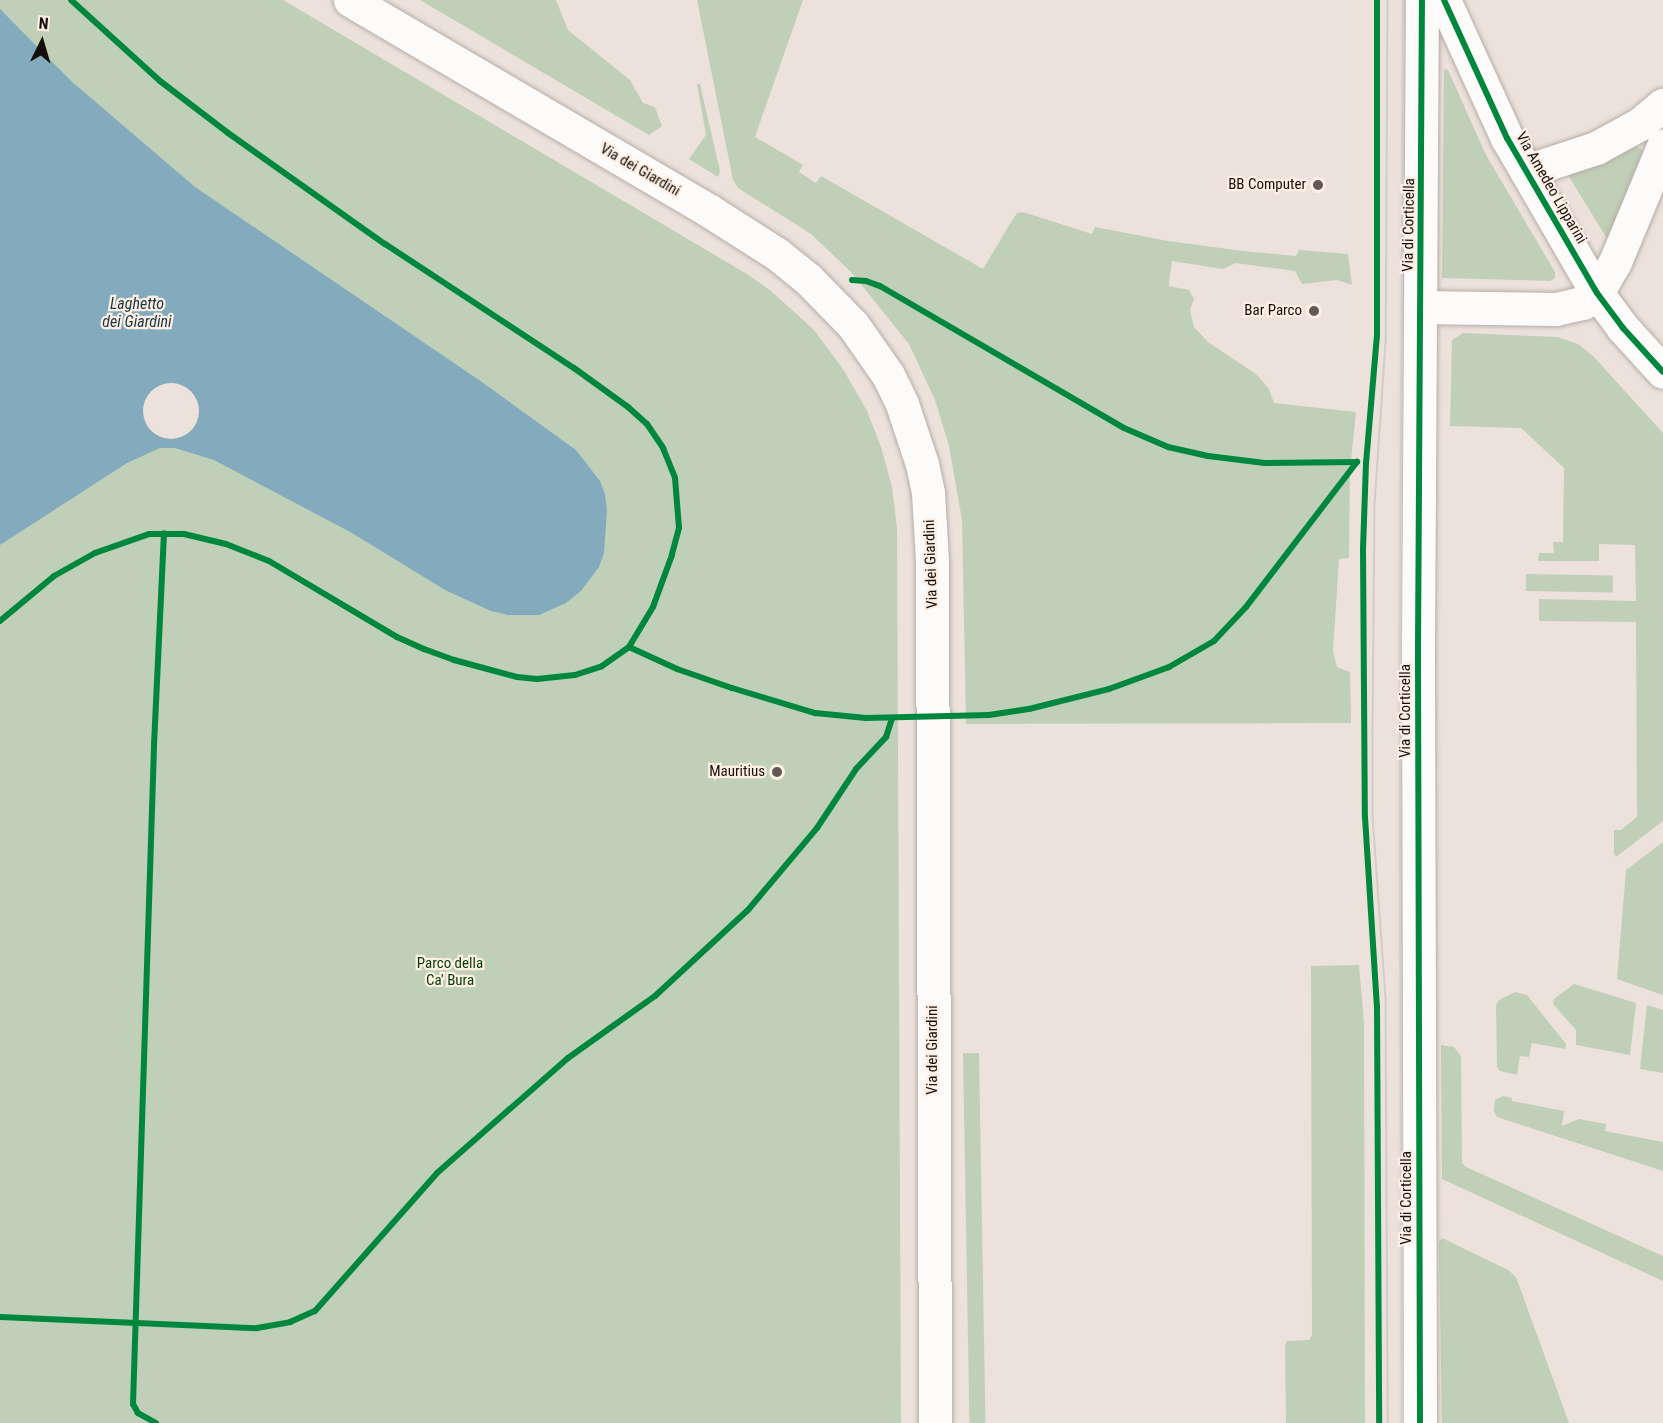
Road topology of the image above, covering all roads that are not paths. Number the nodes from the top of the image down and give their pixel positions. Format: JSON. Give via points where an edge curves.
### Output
{"nodes":[{"id":1,"x":350,"y":0,"type":"edge"},
{"id":2,"x":1422,"y":0,"type":"edge"},
{"id":3,"x":1444,"y":0,"type":"edge"},
{"id":4,"x":1663,"y":105,"type":"edge"},
{"id":5,"x":1663,"y":146,"type":"edge"},
{"id":6,"x":1526,"y":171,"type":"junction"},
{"id":7,"x":1598,"y":293,"type":"junction"},
{"id":8,"x":1420,"y":307,"type":"junction"},
{"id":9,"x":1663,"y":372,"type":"edge"},
{"id":10,"x":935,"y":1423,"type":"edge"},
{"id":11,"x":1420,"y":1423,"type":"edge"}],
"edges":[{"from":1,"to":10,"type":"street","name":"Via dei Giardini","via":[[777,254],[853,325],[888,375],[902,404],[928,493],[932,561]]},
{"from":2,"to":8,"type":"street","name":"Via di Corticella"},
{"from":3,"to":6,"type":"street","name":"Via Amedeo Lipparini"},
{"from":4,"to":6,"type":"street","via":[[1640,124],[1596,148]]},
{"from":5,"to":7,"type":"street","via":[[1622,248]]},
{"from":6,"to":7,"type":"street","name":"Via Amedeo Lipparini"},
{"from":7,"to":8,"type":"street","via":[[1577,305],[1556,309]]},
{"from":7,"to":9,"type":"street","name":"Via Amedeo Lipparini"},
{"from":8,"to":11,"type":"street","name":"Via di Corticella","via":[[1417,993]]}]}
